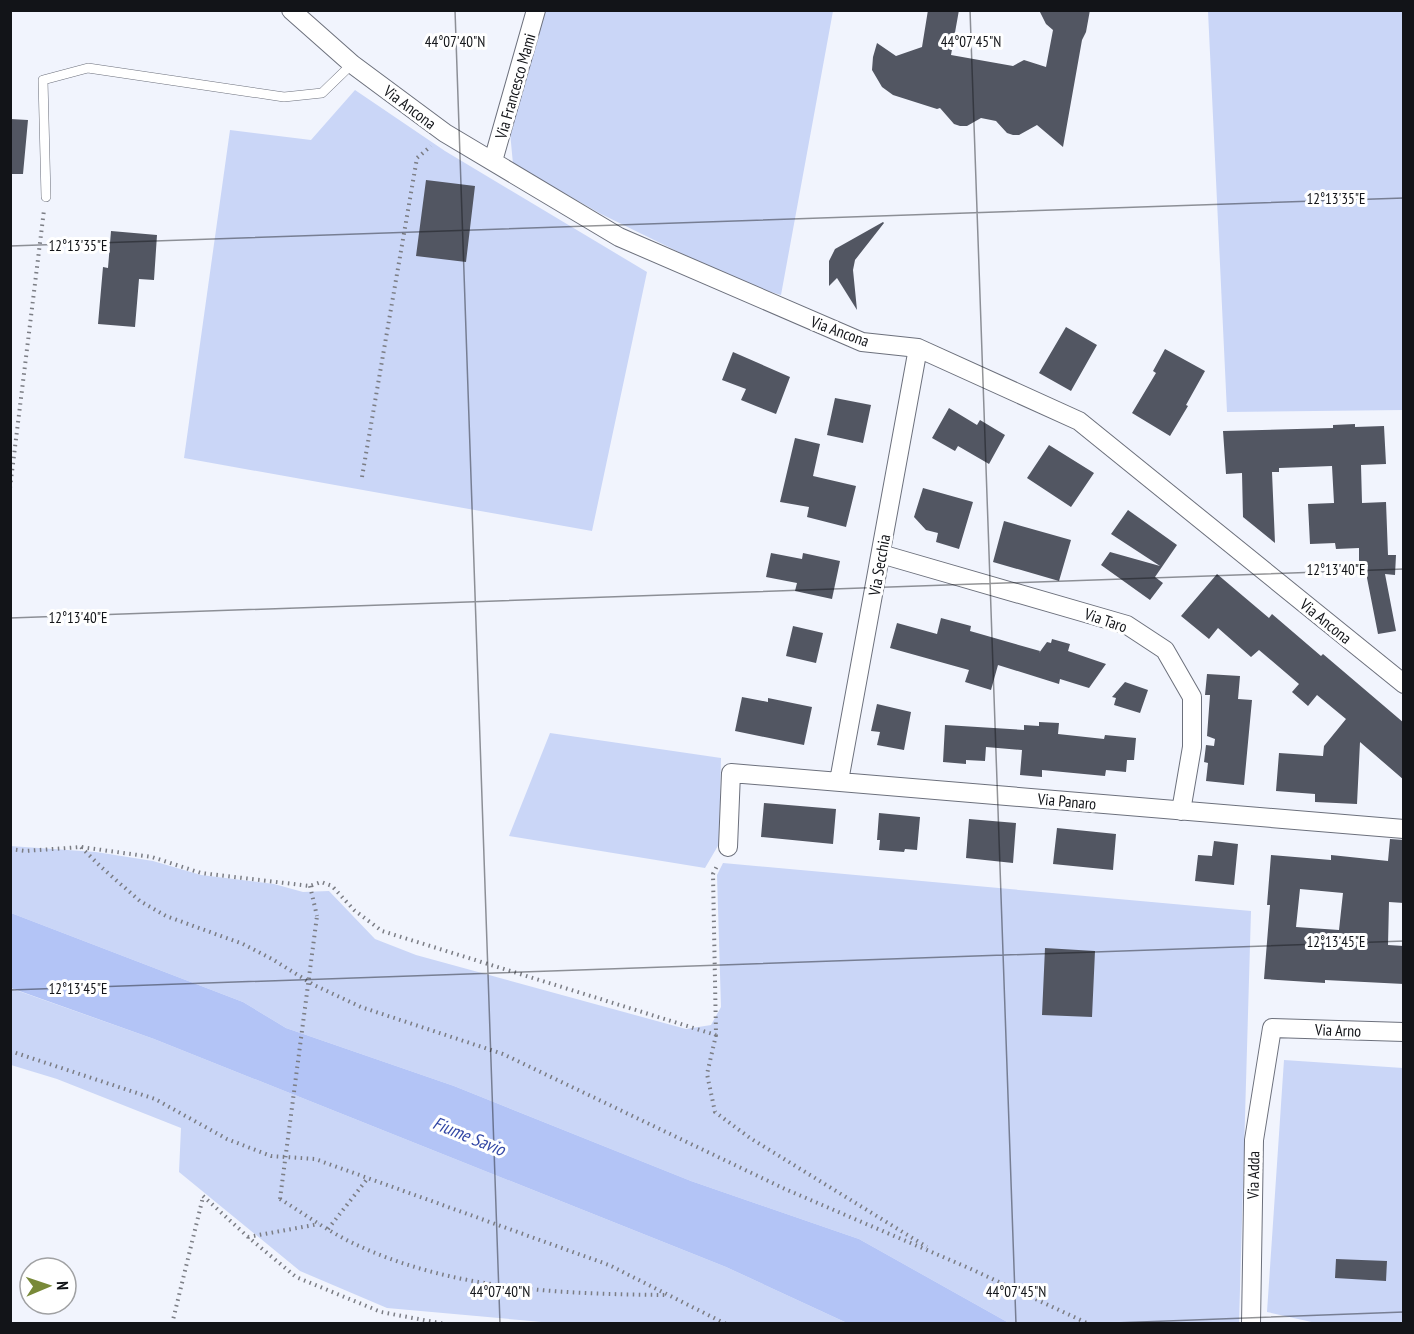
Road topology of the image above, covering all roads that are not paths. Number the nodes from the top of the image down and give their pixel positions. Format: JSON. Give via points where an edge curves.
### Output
{"nodes":[{"id":1,"x":291,"y":10,"type":"edge"},
{"id":2,"x":536,"y":10,"type":"edge"},
{"id":3,"x":352,"y":64,"type":"junction"},
{"id":4,"x":493,"y":161,"type":"junction"},
{"id":5,"x":46,"y":197,"type":"road end"},
{"id":6,"x":918,"y":348,"type":"junction"},
{"id":7,"x":881,"y":554,"type":"junction"},
{"id":8,"x":1404,"y":684,"type":"edge"},
{"id":9,"x":839,"y":782,"type":"junction"},
{"id":10,"x":1180,"y":811,"type":"junction"},
{"id":11,"x":1404,"y":829,"type":"edge"},
{"id":12,"x":728,"y":847,"type":"road end"},
{"id":13,"x":1272,"y":1028,"type":"joint"},
{"id":14,"x":1404,"y":1032,"type":"edge"},
{"id":15,"x":1251,"y":1323,"type":"edge"}],
"edges":[{"from":1,"to":3,"type":"street","name":"Via Ancona"},
{"from":2,"to":4,"type":"street","name":"Via Francesco Mami"},
{"from":3,"to":4,"type":"street","name":"Via Ancona","via":[[445,133]]},
{"from":3,"to":5,"type":"lane","via":[[322,93],[284,98],[88,68],[43,80]]},
{"from":4,"to":6,"type":"street","name":"Via Ancona","via":[[619,237],[750,295],[862,342]]},
{"from":6,"to":7,"type":"street","name":"Via Secchia"},
{"from":6,"to":8,"type":"street","name":"Via Ancona","via":[[1079,421]]},
{"from":7,"to":9,"type":"street","name":"Via Secchia"},
{"from":7,"to":10,"type":"street","name":"Via Taro","via":[[1127,625],[1165,650],[1192,698],[1192,747]]},
{"from":9,"to":10,"type":"street","name":"Via Panaro"},
{"from":9,"to":12,"type":"street","name":"Via Panaro","via":[[731,773]]},
{"from":10,"to":11,"type":"street","name":"Via Panaro"},
{"from":13,"to":14,"type":"street","name":"Via Arno"},
{"from":13,"to":15,"type":"street","name":"Via Adda","via":[[1254,1140]]}]}
